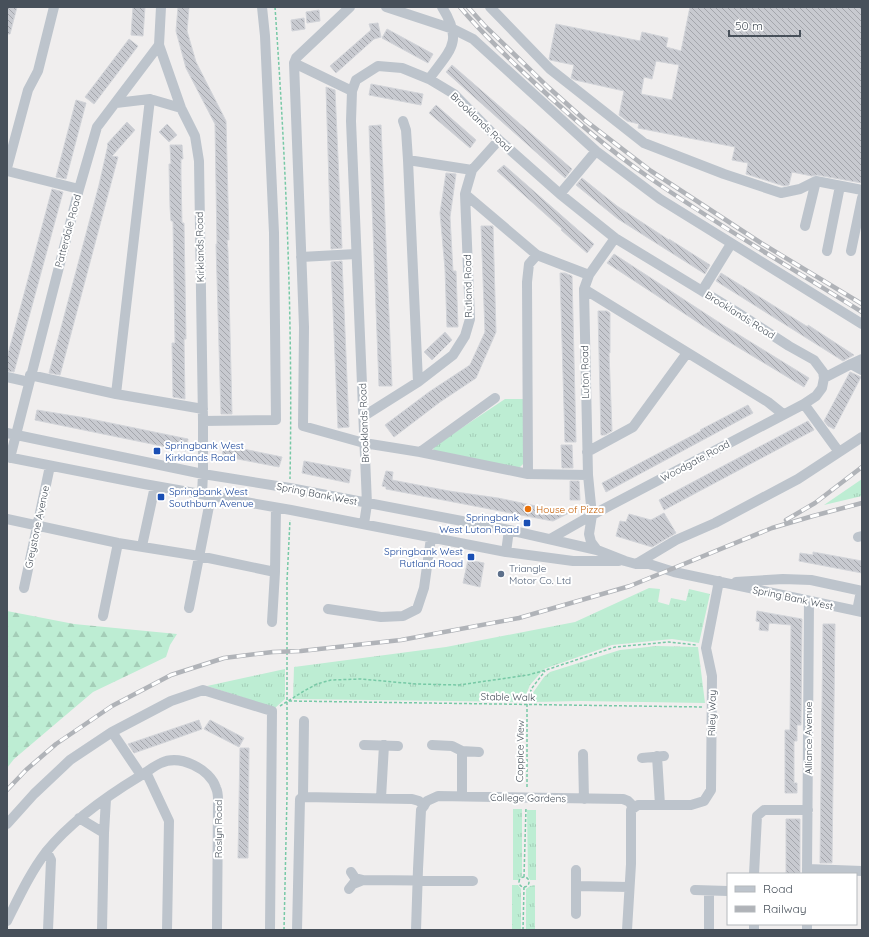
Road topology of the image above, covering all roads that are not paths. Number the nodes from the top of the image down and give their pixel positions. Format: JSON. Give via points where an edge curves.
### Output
{"nodes":[{"id":1,"x":54,"y":7,"type":"edge"},
{"id":2,"x":161,"y":7,"type":"edge"},
{"id":3,"x":262,"y":7,"type":"edge"},
{"id":4,"x":350,"y":7,"type":"edge"},
{"id":5,"x":386,"y":7,"type":"edge"},
{"id":6,"x":442,"y":7,"type":"edge"},
{"id":7,"x":490,"y":7,"type":"edge"},
{"id":8,"x":453,"y":30,"type":"junction"},
{"id":9,"x":159,"y":45,"type":"junction"},
{"id":10,"x":294,"y":63,"type":"junction"},
{"id":11,"x":429,"y":79,"type":"junction"},
{"id":12,"x":352,"y":92,"type":"junction"},
{"id":13,"x":150,"y":99,"type":"junction"},
{"id":14,"x":116,"y":103,"type":"junction"},
{"id":15,"x":181,"y":108,"type":"junction"},
{"id":16,"x":403,"y":121,"type":"dead end"},
{"id":17,"x":499,"y":140,"type":"junction"},
{"id":18,"x":596,"y":151,"type":"junction"},
{"id":19,"x":408,"y":160,"type":"junction"},
{"id":20,"x":7,"y":169,"type":"edge"},
{"id":21,"x":472,"y":170,"type":"junction"},
{"id":22,"x":816,"y":181,"type":"junction"},
{"id":23,"x":840,"y":186,"type":"junction"},
{"id":24,"x":79,"y":189,"type":"junction"},
{"id":25,"x":862,"y":190,"type":"edge"},
{"id":26,"x":465,"y":194,"type":"junction"},
{"id":27,"x":560,"y":194,"type":"junction"},
{"id":28,"x":862,"y":198,"type":"edge"},
{"id":29,"x":805,"y":226,"type":"dead end"},
{"id":30,"x":615,"y":238,"type":"junction"},
{"id":31,"x":731,"y":244,"type":"junction"},
{"id":32,"x":827,"y":251,"type":"dead end"},
{"id":33,"x":851,"y":251,"type":"dead end"},
{"id":34,"x":356,"y":254,"type":"junction"},
{"id":35,"x":537,"y":255,"type":"junction"},
{"id":36,"x":301,"y":256,"type":"junction"},
{"id":37,"x":589,"y":275,"type":"junction"},
{"id":38,"x":584,"y":289,"type":"junction"},
{"id":39,"x":702,"y":291,"type":"junction"},
{"id":40,"x":862,"y":324,"type":"edge"},
{"id":41,"x":687,"y":352,"type":"junction"},
{"id":42,"x":862,"y":359,"type":"edge"},
{"id":43,"x":851,"y":364,"type":"junction"},
{"id":44,"x":862,"y":370,"type":"edge"},
{"id":45,"x":824,"y":375,"type":"junction"},
{"id":46,"x":7,"y":378,"type":"edge"},
{"id":47,"x":29,"y":379,"type":"junction"},
{"id":48,"x":418,"y":382,"type":"junction"},
{"id":49,"x":116,"y":394,"type":"junction"},
{"id":50,"x":495,"y":398,"type":"dead end"},
{"id":51,"x":804,"y":404,"type":"junction"},
{"id":52,"x":203,"y":409,"type":"junction"},
{"id":53,"x":783,"y":414,"type":"junction"},
{"id":54,"x":364,"y":416,"type":"junction"},
{"id":55,"x":203,"y":421,"type":"junction"},
{"id":56,"x":11,"y":434,"type":"edge"},
{"id":57,"x":862,"y":437,"type":"edge"},
{"id":58,"x":364,"y":443,"type":"junction"},
{"id":59,"x":420,"y":452,"type":"junction"},
{"id":60,"x":587,"y":452,"type":"junction"},
{"id":61,"x":839,"y":452,"type":"junction"},
{"id":62,"x":8,"y":457,"type":"edge"},
{"id":63,"x":50,"y":466,"type":"junction"},
{"id":64,"x":203,"y":474,"type":"junction"},
{"id":65,"x":528,"y":474,"type":"junction"},
{"id":66,"x":588,"y":475,"type":"junction"},
{"id":67,"x":155,"y":486,"type":"junction"},
{"id":68,"x":206,"y":495,"type":"junction"},
{"id":69,"x":367,"y":504,"type":"junction"},
{"id":70,"x":276,"y":508,"type":"junction"},
{"id":71,"x":592,"y":515,"type":"junction"},
{"id":72,"x":7,"y":519,"type":"edge"},
{"id":73,"x":364,"y":524,"type":"junction"},
{"id":74,"x":38,"y":525,"type":"junction"},
{"id":75,"x":509,"y":530,"type":"junction"},
{"id":76,"x":431,"y":538,"type":"junction"},
{"id":77,"x":550,"y":539,"type":"junction"},
{"id":78,"x":118,"y":543,"type":"junction"},
{"id":79,"x":142,"y":546,"type":"junction"},
{"id":80,"x":597,"y":550,"type":"junction"},
{"id":81,"x":506,"y":552,"type":"junction"},
{"id":82,"x":199,"y":556,"type":"junction"},
{"id":83,"x":625,"y":561,"type":"junction"},
{"id":84,"x":636,"y":564,"type":"junction"},
{"id":85,"x":275,"y":572,"type":"junction"},
{"id":86,"x":721,"y":582,"type":"junction"},
{"id":87,"x":24,"y":588,"type":"dead end"},
{"id":88,"x":862,"y":591,"type":"edge"},
{"id":89,"x":809,"y":601,"type":"junction"},
{"id":90,"x":189,"y":608,"type":"dead end"},
{"id":91,"x":328,"y":609,"type":"dead end"},
{"id":92,"x":859,"y":612,"type":"edge"},
{"id":93,"x":103,"y":616,"type":"dead end"},
{"id":94,"x":272,"y":622,"type":"dead end"},
{"id":95,"x":304,"y":721,"type":"dead end"},
{"id":96,"x":112,"y":732,"type":"junction"},
{"id":97,"x":364,"y":745,"type":"dead end"},
{"id":98,"x":432,"y":745,"type":"dead end"},
{"id":99,"x":384,"y":746,"type":"junction"},
{"id":100,"x":398,"y":746,"type":"dead end"},
{"id":101,"x":462,"y":751,"type":"junction"},
{"id":102,"x":479,"y":752,"type":"dead end"},
{"id":103,"x":583,"y":754,"type":"dead end"},
{"id":104,"x":642,"y":758,"type":"dead end"},
{"id":105,"x":144,"y":774,"type":"junction"},
{"id":106,"x":462,"y":796,"type":"junction"},
{"id":107,"x":303,"y":797,"type":"junction"},
{"id":108,"x":381,"y":798,"type":"junction"},
{"id":109,"x":106,"y":799,"type":"junction"},
{"id":110,"x":584,"y":799,"type":"junction"},
{"id":111,"x":660,"y":805,"type":"junction"},
{"id":112,"x":424,"y":806,"type":"junction"},
{"id":113,"x":634,"y":807,"type":"junction"},
{"id":114,"x":808,"y":810,"type":"junction"},
{"id":115,"x":79,"y":818,"type":"junction"},
{"id":116,"x":7,"y":824,"type":"edge"},
{"id":117,"x":104,"y":833,"type":"junction"},
{"id":118,"x":47,"y":852,"type":"junction"},
{"id":119,"x":576,"y":870,"type":"dead end"},
{"id":120,"x":807,"y":871,"type":"edge"},
{"id":121,"x":862,"y":871,"type":"edge"},
{"id":122,"x":351,"y":872,"type":"dead end"},
{"id":123,"x":754,"y":873,"type":"edge"},
{"id":124,"x":363,"y":880,"type":"junction"},
{"id":125,"x":417,"y":881,"type":"junction"},
{"id":126,"x":473,"y":881,"type":"dead end"},
{"id":127,"x":576,"y":886,"type":"junction"},
{"id":128,"x":630,"y":887,"type":"junction"},
{"id":129,"x":349,"y":889,"type":"dead end"},
{"id":130,"x":695,"y":890,"type":"dead end"},
{"id":131,"x":710,"y":891,"type":"junction"},
{"id":132,"x":727,"y":891,"type":"edge"},
{"id":133,"x":576,"y":914,"type":"dead end"},
{"id":134,"x":7,"y":921,"type":"edge"},
{"id":135,"x":48,"y":930,"type":"edge"},
{"id":136,"x":102,"y":930,"type":"edge"},
{"id":137,"x":167,"y":930,"type":"edge"},
{"id":138,"x":217,"y":930,"type":"edge"},
{"id":139,"x":270,"y":930,"type":"edge"},
{"id":140,"x":297,"y":930,"type":"edge"},
{"id":141,"x":416,"y":930,"type":"edge"},
{"id":142,"x":627,"y":930,"type":"edge"},
{"id":143,"x":709,"y":930,"type":"edge"}],
"edges":[{"from":1,"to":20,"type":"street","via":[[38,71],[28,90]]},
{"from":2,"to":9,"type":"street","name":"Kirklands Road"},
{"from":3,"to":55,"type":"street","via":[[274,233],[276,420]]},
{"from":4,"to":10,"type":"street","via":[[296,58]]},
{"from":5,"to":8,"type":"street"},
{"from":6,"to":8,"type":"street"},
{"from":7,"to":22,"type":"street","via":[[550,69],[644,143],[781,193],[800,189]]},
{"from":8,"to":11,"type":"street","via":[[450,51]]},
{"from":8,"to":18,"type":"street","via":[[473,39]]},
{"from":9,"to":14,"type":"street","name":"Patterdale Road"},
{"from":9,"to":15,"type":"street","name":"Kirklands Road"},
{"from":10,"to":12,"type":"street"},
{"from":10,"to":36,"type":"street"},
{"from":11,"to":12,"type":"street","name":"Brooklands Road","via":[[402,68],[378,66],[356,80]]},
{"from":11,"to":17,"type":"street","name":"Brooklands Road","via":[[454,94]]},
{"from":12,"to":34,"type":"street","name":"Brooklands Road"},
{"from":13,"to":14,"type":"street"},
{"from":13,"to":15,"type":"street"},
{"from":13,"to":49,"type":"street"},
{"from":14,"to":24,"type":"street","name":"Patterdale Road","via":[[97,127]]},
{"from":15,"to":52,"type":"street","name":"Kirklands Road","via":[[195,136],[198,161]]},
{"from":16,"to":19,"type":"street"},
{"from":17,"to":21,"type":"street","name":"Rutland Road"},
{"from":17,"to":27,"type":"street","name":"Brooklands Road"},
{"from":18,"to":27,"type":"street"},
{"from":18,"to":31,"type":"street","via":[[660,199]]},
{"from":19,"to":21,"type":"street"},
{"from":19,"to":48,"type":"street"},
{"from":20,"to":24,"type":"street"},
{"from":21,"to":26,"type":"street","name":"Rutland Road"},
{"from":22,"to":23,"type":"street"},
{"from":22,"to":29,"type":"street"},
{"from":23,"to":25,"type":"street"},
{"from":23,"to":32,"type":"street"},
{"from":24,"to":47,"type":"street","name":"Patterdale Road"},
{"from":26,"to":35,"type":"street"},
{"from":26,"to":48,"type":"street","name":"Rutland Road","via":[[470,319],[465,336],[453,355]]},
{"from":27,"to":30,"type":"street","name":"Brooklands Road"},
{"from":28,"to":33,"type":"street"},
{"from":30,"to":37,"type":"street","name":"Luton Road"},
{"from":30,"to":39,"type":"street","name":"Brooklands Road"},
{"from":31,"to":39,"type":"street"},
{"from":31,"to":40,"type":"street"},
{"from":34,"to":36,"type":"street"},
{"from":34,"to":54,"type":"street","name":"Brooklands Road"},
{"from":35,"to":37,"type":"street"},
{"from":35,"to":65,"type":"street","via":[[529,264],[526,282]]},
{"from":36,"to":58,"type":"street","via":[[304,327],[303,426]]},
{"from":37,"to":38,"type":"street","name":"Luton Road"},
{"from":38,"to":41,"type":"street"},
{"from":38,"to":60,"type":"street","name":"Luton Road"},
{"from":39,"to":45,"type":"street","name":"Brooklands Road","via":[[814,360]]},
{"from":41,"to":53,"type":"street"},
{"from":41,"to":60,"type":"street","via":[[633,427]]},
{"from":42,"to":43,"type":"street"},
{"from":43,"to":44,"type":"street"},
{"from":43,"to":45,"type":"street"},
{"from":45,"to":51,"type":"street","name":"Woodgate Road","via":[[822,388]]},
{"from":46,"to":47,"type":"street"},
{"from":47,"to":49,"type":"street"},
{"from":47,"to":56,"type":"street","name":"Patterdale Road"},
{"from":48,"to":54,"type":"street","name":"Rutland Road"},
{"from":49,"to":52,"type":"street"},
{"from":50,"to":59,"type":"street"},
{"from":51,"to":53,"type":"street","name":"Woodgate Road"},
{"from":51,"to":61,"type":"street"},
{"from":52,"to":55,"type":"street","name":"Kirklands Road"},
{"from":53,"to":71,"type":"street","name":"Woodgate Road"},
{"from":54,"to":58,"type":"street","name":"Brooklands Road"},
{"from":55,"to":64,"type":"street","name":"Kirklands Road"},
{"from":56,"to":62,"type":"street","name":"Patterdale Road"},
{"from":56,"to":64,"type":"street","name":"Spring Bank West"},
{"from":57,"to":61,"type":"street"},
{"from":58,"to":59,"type":"street"},
{"from":58,"to":69,"type":"street","name":"Brooklands Road"},
{"from":59,"to":65,"type":"street"},
{"from":60,"to":66,"type":"street","name":"Luton Road"},
{"from":61,"to":84,"type":"street","via":[[798,479],[715,523],[676,540]]},
{"from":62,"to":63,"type":"street","name":"Spring Bank West"},
{"from":63,"to":67,"type":"street","name":"Spring Bank West"},
{"from":63,"to":74,"type":"street","name":"Greystone Avenue"},
{"from":64,"to":68,"type":"street","name":"Kirklands Road"},
{"from":64,"to":69,"type":"street","name":"Spring Bank West"},
{"from":65,"to":66,"type":"street"},
{"from":66,"to":71,"type":"street","name":"Luton Road"},
{"from":67,"to":68,"type":"street","name":"Spring Bank West"},
{"from":67,"to":79,"type":"street"},
{"from":68,"to":70,"type":"street","name":"Spring Bank West"},
{"from":68,"to":82,"type":"street","name":"Kirklands Road"},
{"from":69,"to":73,"type":"street","name":"Brooklands Road"},
{"from":69,"to":75,"type":"street","name":"Spring Bank West"},
{"from":70,"to":73,"type":"street","name":"Spring Bank West"},
{"from":70,"to":85,"type":"street"},
{"from":71,"to":77,"type":"street","name":"Woodgate Road"},
{"from":71,"to":80,"type":"street","name":"Luton Road","via":[[589,534]]},
{"from":72,"to":74,"type":"street"},
{"from":73,"to":76,"type":"street","name":"Spring Bank West"},
{"from":74,"to":78,"type":"street"},
{"from":74,"to":87,"type":"street","name":"Greystone Avenue"},
{"from":75,"to":77,"type":"street","name":"Spring Bank West"},
{"from":75,"to":81,"type":"street"},
{"from":76,"to":81,"type":"street","name":"Spring Bank West"},
{"from":76,"to":91,"type":"street","via":[[424,588],[417,609],[403,616],[381,617]]},
{"from":77,"to":80,"type":"street","name":"Spring Bank West"},
{"from":78,"to":79,"type":"street"},
{"from":78,"to":93,"type":"street"},
{"from":79,"to":82,"type":"street"},
{"from":80,"to":83,"type":"street","name":"Spring Bank West"},
{"from":81,"to":83,"type":"street","name":"Spring Bank West","via":[[573,561]]},
{"from":82,"to":85,"type":"street"},
{"from":82,"to":90,"type":"street","name":"Kirklands Road"},
{"from":83,"to":84,"type":"street","name":"Spring Bank West"},
{"from":84,"to":86,"type":"street","name":"Spring Bank West","via":[[649,564]]},
{"from":85,"to":94,"type":"street"},
{"from":86,"to":88,"type":"street","name":"Spring Bank West","via":[[810,580]]},
{"from":86,"to":89,"type":"street","name":"Spring Bank West"},
{"from":86,"to":111,"type":"street","name":"Riley Way","via":[[706,646],[712,676],[711,790],[704,800],[691,805]]},
{"from":88,"to":92,"type":"street"},
{"from":89,"to":92,"type":"street","name":"Spring Bank West"},
{"from":89,"to":114,"type":"street","name":"Alliance Avenue"},
{"from":95,"to":107,"type":"street"},
{"from":96,"to":105,"type":"street"},
{"from":96,"to":116,"type":"street","via":[[70,760]]},
{"from":96,"to":139,"type":"street","via":[[171,701],[202,690],[272,711]]},
{"from":97,"to":99,"type":"street"},
{"from":98,"to":101,"type":"street","via":[[452,746]]},
{"from":99,"to":100,"type":"street"},
{"from":99,"to":108,"type":"street"},
{"from":101,"to":102,"type":"street"},
{"from":101,"to":106,"type":"street"},
{"from":103,"to":110,"type":"street"},
{"from":104,"to":111,"type":"street","via":[[660,756]]},
{"from":105,"to":109,"type":"street","name":"Roslyn Road"},
{"from":105,"to":137,"type":"street","via":[[169,821]]},
{"from":105,"to":138,"type":"street","name":"Roslyn Road","via":[[162,762],[177,760],[192,764],[207,774],[216,787]]},
{"from":106,"to":110,"type":"street","name":"College Gardens"},
{"from":106,"to":112,"type":"street","name":"College Gardens","via":[[438,796],[427,801]]},
{"from":107,"to":108,"type":"street"},
{"from":107,"to":140,"type":"street","via":[[300,799]]},
{"from":108,"to":112,"type":"street","via":[[412,799]]},
{"from":109,"to":115,"type":"street","name":"Roslyn Road"},
{"from":109,"to":117,"type":"street"},
{"from":110,"to":113,"type":"street","name":"College Gardens","via":[[623,799]]},
{"from":111,"to":113,"type":"street","name":"Riley Way"},
{"from":112,"to":125,"type":"street","via":[[421,810]]},
{"from":113,"to":128,"type":"street","via":[[631,810]]},
{"from":114,"to":120,"type":"street","name":"Alliance Avenue"},
{"from":114,"to":123,"type":"street","via":[[764,810],[757,816]]},
{"from":115,"to":117,"type":"street"},
{"from":115,"to":118,"type":"street","name":"Roslyn Road"},
{"from":117,"to":136,"type":"street"},
{"from":118,"to":134,"type":"street","name":"Roslyn Road","via":[[26,884]]},
{"from":118,"to":135,"type":"street","via":[[51,860]]},
{"from":119,"to":127,"type":"street"},
{"from":120,"to":121,"type":"street"},
{"from":122,"to":124,"type":"street","via":[[355,878]]},
{"from":124,"to":125,"type":"street"},
{"from":124,"to":129,"type":"street"},
{"from":125,"to":126,"type":"street"},
{"from":125,"to":141,"type":"street"},
{"from":127,"to":128,"type":"street"},
{"from":127,"to":133,"type":"street"},
{"from":128,"to":142,"type":"street"},
{"from":130,"to":131,"type":"street"},
{"from":131,"to":132,"type":"street"},
{"from":131,"to":143,"type":"street"}]}
